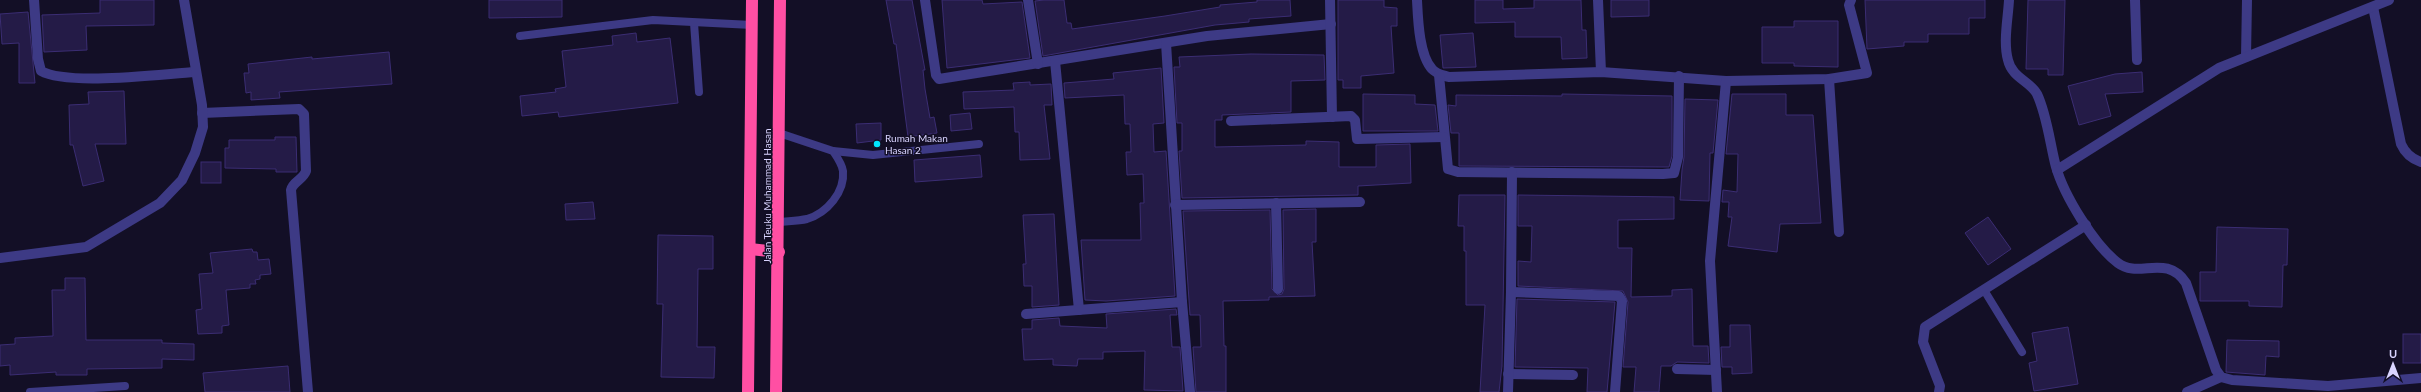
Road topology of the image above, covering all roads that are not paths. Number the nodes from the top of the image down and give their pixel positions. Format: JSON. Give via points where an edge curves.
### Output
{"nodes":[{"id":1,"x":34,"y":0,"type":"edge"},
{"id":2,"x":184,"y":0,"type":"edge"},
{"id":3,"x":752,"y":0,"type":"edge"},
{"id":4,"x":780,"y":0,"type":"edge"},
{"id":5,"x":925,"y":0,"type":"edge"},
{"id":6,"x":1028,"y":0,"type":"edge"},
{"id":7,"x":1330,"y":0,"type":"edge"},
{"id":8,"x":1417,"y":0,"type":"edge"},
{"id":9,"x":1598,"y":0,"type":"edge"},
{"id":10,"x":1851,"y":0,"type":"edge"},
{"id":11,"x":2009,"y":0,"type":"edge"},
{"id":12,"x":2135,"y":0,"type":"edge"},
{"id":13,"x":2247,"y":0,"type":"edge"},
{"id":14,"x":2388,"y":0,"type":"edge"},
{"id":15,"x":2374,"y":7,"type":"junction"},
{"id":16,"x":694,"y":23,"type":"junction"},
{"id":17,"x":1331,"y":24,"type":"junction"},
{"id":18,"x":752,"y":25,"type":"junction"},
{"id":19,"x":520,"y":36,"type":"dead end"},
{"id":20,"x":1166,"y":43,"type":"junction"},
{"id":21,"x":2246,"y":57,"type":"junction"},
{"id":22,"x":2137,"y":60,"type":"dead end"},
{"id":23,"x":1055,"y":61,"type":"junction"},
{"id":24,"x":1038,"y":64,"type":"junction"},
{"id":25,"x":195,"y":72,"type":"junction"},
{"id":26,"x":1601,"y":72,"type":"junction"},
{"id":27,"x":1439,"y":74,"type":"junction"},
{"id":28,"x":1679,"y":76,"type":"junction"},
{"id":29,"x":1829,"y":79,"type":"junction"},
{"id":30,"x":1726,"y":81,"type":"junction"},
{"id":31,"x":699,"y":92,"type":"dead end"},
{"id":32,"x":202,"y":113,"type":"junction"},
{"id":33,"x":1332,"y":117,"type":"junction"},
{"id":34,"x":1232,"y":121,"type":"dead end"},
{"id":35,"x":779,"y":133,"type":"junction"},
{"id":36,"x":1444,"y":137,"type":"junction"},
{"id":37,"x":979,"y":144,"type":"dead end"},
{"id":38,"x":833,"y":151,"type":"junction"},
{"id":39,"x":2421,"y":162,"type":"edge"},
{"id":40,"x":2057,"y":170,"type":"junction"},
{"id":41,"x":1512,"y":172,"type":"junction"},
{"id":42,"x":1360,"y":202,"type":"dead end"},
{"id":43,"x":1276,"y":203,"type":"junction"},
{"id":44,"x":1175,"y":205,"type":"junction"},
{"id":45,"x":779,"y":222,"type":"junction"},
{"id":46,"x":2086,"y":225,"type":"junction"},
{"id":47,"x":1839,"y":232,"type":"dead end"},
{"id":48,"x":750,"y":249,"type":"junction"},
{"id":49,"x":779,"y":252,"type":"junction"},
{"id":50,"x":0,"y":258,"type":"edge"},
{"id":51,"x":1278,"y":289,"type":"dead end"},
{"id":52,"x":1984,"y":290,"type":"junction"},
{"id":53,"x":1512,"y":292,"type":"junction"},
{"id":54,"x":1182,"y":302,"type":"junction"},
{"id":55,"x":1079,"y":310,"type":"junction"},
{"id":56,"x":1026,"y":314,"type":"dead end"},
{"id":57,"x":2022,"y":352,"type":"dead end"},
{"id":58,"x":1677,"y":369,"type":"dead end"},
{"id":59,"x":1716,"y":370,"type":"junction"},
{"id":60,"x":1508,"y":374,"type":"junction"},
{"id":61,"x":1573,"y":375,"type":"dead end"},
{"id":62,"x":2221,"y":377,"type":"junction"},
{"id":63,"x":2421,"y":378,"type":"edge"},
{"id":64,"x":125,"y":386,"type":"dead end"},
{"id":65,"x":30,"y":392,"type":"edge"},
{"id":66,"x":308,"y":392,"type":"edge"},
{"id":67,"x":748,"y":392,"type":"edge"},
{"id":68,"x":776,"y":392,"type":"edge"},
{"id":69,"x":1190,"y":392,"type":"edge"},
{"id":70,"x":1508,"y":392,"type":"edge"},
{"id":71,"x":1615,"y":392,"type":"edge"},
{"id":72,"x":1717,"y":392,"type":"edge"},
{"id":73,"x":1939,"y":392,"type":"edge"},
{"id":74,"x":2187,"y":392,"type":"edge"}],
"edges":[{"from":1,"to":25,"type":"street","via":[[38,59],[42,71],[48,75],[70,79]]},
{"from":2,"to":25,"type":"street"},
{"from":3,"to":18,"type":"highway","name":"Jalan Teuku Muhammad Hasan"},
{"from":4,"to":35,"type":"highway","name":"Jalan Teuku Muhammad Hasan"},
{"from":5,"to":24,"type":"street","via":[[936,75],[939,79]]},
{"from":6,"to":24,"type":"street"},
{"from":7,"to":17,"type":"street"},
{"from":8,"to":27,"type":"street","via":[[1419,31],[1424,49],[1432,70]]},
{"from":9,"to":26,"type":"street"},
{"from":10,"to":29,"type":"street","via":[[1849,5],[1867,72]]},
{"from":11,"to":40,"type":"street","via":[[2008,62],[2015,74],[2036,92]]},
{"from":12,"to":22,"type":"street"},
{"from":13,"to":21,"type":"street"},
{"from":14,"to":15,"type":"street"},
{"from":15,"to":21,"type":"street"},
{"from":15,"to":39,"type":"street","via":[[2401,144],[2413,158]]},
{"from":16,"to":18,"type":"lane"},
{"from":16,"to":19,"type":"lane","via":[[636,21]]},
{"from":16,"to":31,"type":"lane"},
{"from":17,"to":20,"type":"street","via":[[1207,36]]},
{"from":17,"to":33,"type":"street"},
{"from":18,"to":48,"type":"highway","name":"Jalan Teuku Muhammad Hasan"},
{"from":20,"to":23,"type":"street"},
{"from":20,"to":44,"type":"street"},
{"from":21,"to":40,"type":"street","via":[[2219,68]]},
{"from":23,"to":24,"type":"street"},
{"from":23,"to":55,"type":"street"},
{"from":25,"to":32,"type":"street"},
{"from":26,"to":27,"type":"street","via":[[1457,77]]},
{"from":26,"to":28,"type":"street"},
{"from":27,"to":36,"type":"street"},
{"from":28,"to":30,"type":"street"},
{"from":28,"to":41,"type":"street","via":[[1678,157],[1674,173]]},
{"from":29,"to":30,"type":"street"},
{"from":29,"to":47,"type":"street"},
{"from":30,"to":59,"type":"street","via":[[1710,261]]},
{"from":32,"to":50,"type":"street","via":[[203,127],[195,153],[182,180],[160,203],[86,247]]},
{"from":32,"to":66,"type":"street","via":[[299,110],[304,114],[306,171],[303,178],[293,184],[291,190]]},
{"from":33,"to":34,"type":"street"},
{"from":33,"to":36,"type":"street","via":[[1354,118],[1357,139]]},
{"from":35,"to":38,"type":"lane"},
{"from":35,"to":45,"type":"highway","name":"Jalan Teuku Muhammad Hasan"},
{"from":36,"to":41,"type":"street","via":[[1448,169],[1458,172]]},
{"from":37,"to":38,"type":"lane","via":[[873,155]]},
{"from":38,"to":45,"type":"lane","via":[[843,170],[842,184],[831,203],[807,219]]},
{"from":40,"to":46,"type":"street","via":[[2065,190]]},
{"from":41,"to":53,"type":"street"},
{"from":42,"to":43,"type":"street"},
{"from":43,"to":44,"type":"street"},
{"from":43,"to":51,"type":"street"},
{"from":44,"to":54,"type":"street"},
{"from":45,"to":49,"type":"highway","name":"Jalan Teuku Muhammad Hasan"},
{"from":46,"to":52,"type":"street"},
{"from":46,"to":62,"type":"street","via":[[2107,253],[2119,264],[2130,267],[2170,268],[2179,273],[2186,283],[2216,370]]},
{"from":48,"to":49,"type":"highway"},
{"from":48,"to":67,"type":"highway","name":"Jalan Teuku Muhammad Hasan"},
{"from":49,"to":68,"type":"highway","name":"Jalan Teuku Muhammad Hasan"},
{"from":52,"to":57,"type":"lane"},
{"from":52,"to":73,"type":"street","via":[[1925,327],[1923,342],[1940,386]]},
{"from":53,"to":60,"type":"street"},
{"from":53,"to":71,"type":"street","via":[[1619,296],[1622,301]]},
{"from":54,"to":55,"type":"street"},
{"from":54,"to":69,"type":"street"},
{"from":55,"to":56,"type":"street"},
{"from":58,"to":59,"type":"street"},
{"from":59,"to":72,"type":"street"},
{"from":60,"to":61,"type":"street"},
{"from":60,"to":70,"type":"street"},
{"from":62,"to":63,"type":"street","via":[[2232,380],[2328,386]]},
{"from":62,"to":74,"type":"street"},
{"from":64,"to":65,"type":"lane"}]}
